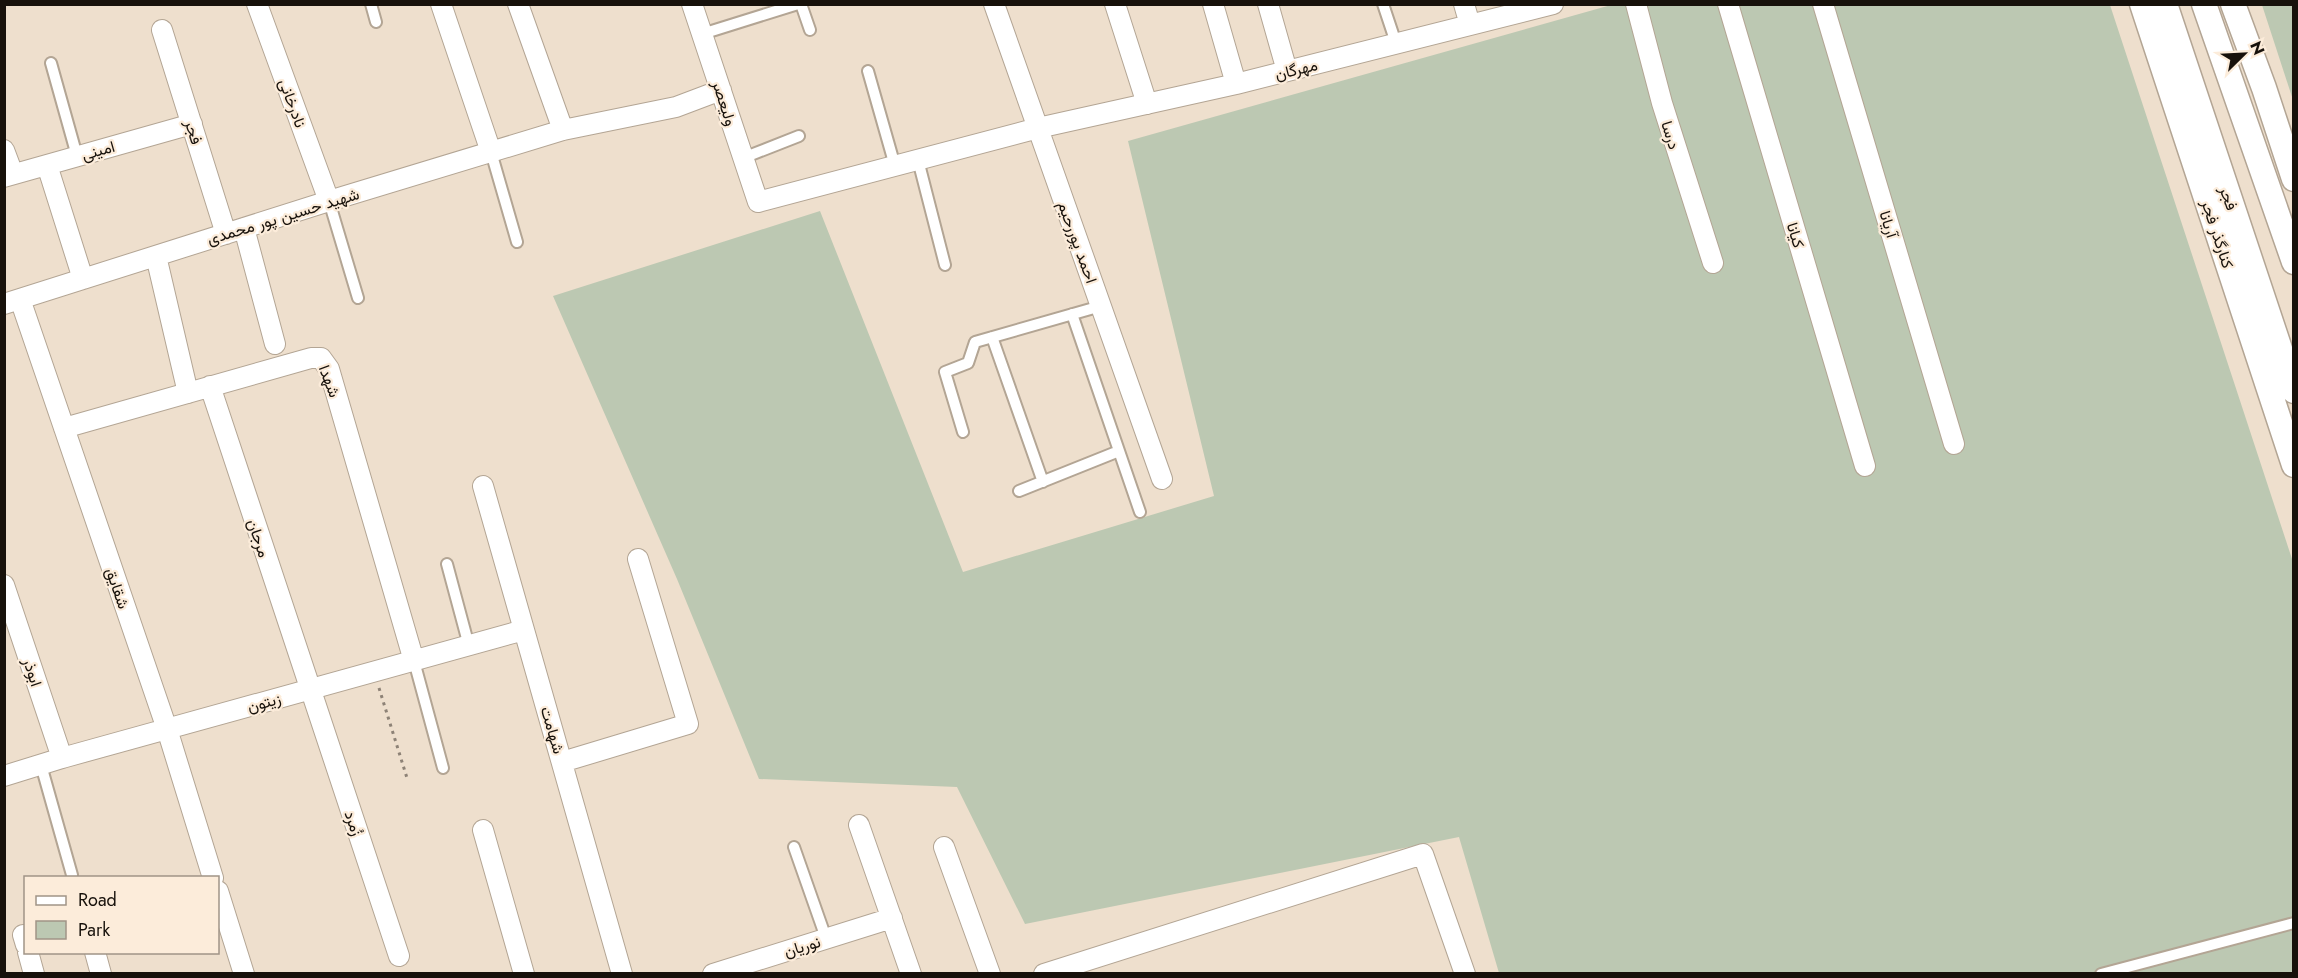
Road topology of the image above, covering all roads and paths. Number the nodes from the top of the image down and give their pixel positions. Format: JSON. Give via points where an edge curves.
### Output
{"nodes":[{"id":1,"x":257,"y":4,"type":"edge"},
{"id":2,"x":371,"y":4,"type":"edge"},
{"id":3,"x":441,"y":4,"type":"edge"},
{"id":4,"x":518,"y":4,"type":"edge"},
{"id":5,"x":692,"y":4,"type":"edge"},
{"id":6,"x":799,"y":4,"type":"edge"},
{"id":7,"x":994,"y":4,"type":"edge"},
{"id":8,"x":1115,"y":4,"type":"edge"},
{"id":9,"x":1213,"y":4,"type":"edge"},
{"id":10,"x":1268,"y":4,"type":"edge"},
{"id":11,"x":1383,"y":4,"type":"edge"},
{"id":12,"x":1464,"y":4,"type":"edge"},
{"id":13,"x":1553,"y":4,"type":"edge"},
{"id":14,"x":1636,"y":4,"type":"edge"},
{"id":15,"x":1728,"y":4,"type":"edge"},
{"id":16,"x":1823,"y":4,"type":"edge"},
{"id":17,"x":2142,"y":4,"type":"edge"},
{"id":18,"x":2204,"y":4,"type":"edge"},
{"id":19,"x":2218,"y":4,"type":"edge"},
{"id":20,"x":2234,"y":4,"type":"edge"},
{"id":21,"x":2164,"y":6,"type":"edge"},
{"id":22,"x":376,"y":22,"type":"dead end"},
{"id":23,"x":1470,"y":25,"type":"junction"},
{"id":24,"x":162,"y":30,"type":"dead end"},
{"id":25,"x":810,"y":30,"type":"dead end"},
{"id":26,"x":702,"y":34,"type":"junction"},
{"id":27,"x":1396,"y":44,"type":"junction"},
{"id":28,"x":2225,"y":61,"type":"junction"},
{"id":29,"x":51,"y":63,"type":"dead end"},
{"id":30,"x":868,"y":71,"type":"dead end"},
{"id":31,"x":1287,"y":71,"type":"junction"},
{"id":32,"x":1236,"y":84,"type":"junction"},
{"id":33,"x":721,"y":90,"type":"junction"},
{"id":34,"x":1147,"y":104,"type":"junction"},
{"id":35,"x":192,"y":124,"type":"junction"},
{"id":36,"x":1038,"y":128,"type":"junction"},
{"id":37,"x":563,"y":130,"type":"junction"},
{"id":38,"x":799,"y":136,"type":"dead end"},
{"id":39,"x":4,"y":150,"type":"edge"},
{"id":40,"x":491,"y":152,"type":"junction"},
{"id":41,"x":77,"y":156,"type":"junction"},
{"id":42,"x":743,"y":158,"type":"junction"},
{"id":43,"x":918,"y":160,"type":"junction"},
{"id":44,"x":47,"y":165,"type":"junction"},
{"id":45,"x":896,"y":166,"type":"junction"},
{"id":46,"x":9,"y":175,"type":"edge"},
{"id":47,"x":2294,"y":179,"type":"edge"},
{"id":48,"x":329,"y":201,"type":"junction"},
{"id":49,"x":758,"y":202,"type":"joint"},
{"id":50,"x":235,"y":231,"type":"junction"},
{"id":51,"x":516,"y":242,"type":"dead end"},
{"id":52,"x":156,"y":256,"type":"junction"},
{"id":53,"x":2294,"y":262,"type":"edge"},
{"id":54,"x":1713,"y":263,"type":"dead end"},
{"id":55,"x":945,"y":265,"type":"dead end"},
{"id":56,"x":83,"y":279,"type":"junction"},
{"id":57,"x":358,"y":298,"type":"dead end"},
{"id":58,"x":12,"y":301,"type":"edge"},
{"id":59,"x":1101,"y":306,"type":"junction"},
{"id":60,"x":1072,"y":314,"type":"junction"},
{"id":61,"x":2284,"y":329,"type":"edge"},
{"id":62,"x":992,"y":337,"type":"junction"},
{"id":63,"x":275,"y":344,"type":"dead end"},
{"id":64,"x":210,"y":386,"type":"junction"},
{"id":65,"x":2294,"y":391,"type":"edge"},
{"id":66,"x":188,"y":393,"type":"junction"},
{"id":67,"x":64,"y":428,"type":"junction"},
{"id":68,"x":963,"y":432,"type":"dead end"},
{"id":69,"x":1954,"y":444,"type":"dead end"},
{"id":70,"x":1119,"y":451,"type":"junction"},
{"id":71,"x":2294,"y":465,"type":"edge"},
{"id":72,"x":1865,"y":466,"type":"dead end"},
{"id":73,"x":1162,"y":479,"type":"dead end"},
{"id":74,"x":1043,"y":482,"type":"junction"},
{"id":75,"x":483,"y":486,"type":"dead end"},
{"id":76,"x":1019,"y":491,"type":"dead end"},
{"id":77,"x":1140,"y":512,"type":"dead end"},
{"id":78,"x":638,"y":559,"type":"dead end"},
{"id":79,"x":447,"y":564,"type":"dead end"},
{"id":80,"x":4,"y":585,"type":"edge"},
{"id":81,"x":524,"y":630,"type":"junction"},
{"id":82,"x":469,"y":646,"type":"junction"},
{"id":83,"x":414,"y":661,"type":"junction"},
{"id":84,"x":374,"y":672,"type":"junction"},
{"id":85,"x":309,"y":690,"type":"junction"},
{"id":86,"x":166,"y":729,"type":"junction"},
{"id":87,"x":62,"y":758,"type":"junction"},
{"id":88,"x":562,"y":762,"type":"junction"},
{"id":89,"x":41,"y":765,"type":"junction"},
{"id":90,"x":443,"y":768,"type":"dead end"},
{"id":91,"x":4,"y":776,"type":"edge"},
{"id":92,"x":407,"y":778,"type":"dead end"},
{"id":93,"x":859,"y":825,"type":"dead end"},
{"id":94,"x":483,"y":830,"type":"dead end"},
{"id":95,"x":794,"y":847,"type":"dead end"},
{"id":96,"x":944,"y":847,"type":"dead end"},
{"id":97,"x":72,"y":874,"type":"dead end"},
{"id":98,"x":212,"y":876,"type":"edge"},
{"id":99,"x":219,"y":894,"type":"edge"},
{"id":100,"x":892,"y":918,"type":"junction"},
{"id":101,"x":2294,"y":923,"type":"edge"},
{"id":102,"x":826,"y":938,"type":"junction"},
{"id":103,"x":28,"y":954,"type":"edge"},
{"id":104,"x":96,"y":954,"type":"edge"},
{"id":105,"x":399,"y":956,"type":"dead end"},
{"id":106,"x":34,"y":974,"type":"edge"},
{"id":107,"x":101,"y":974,"type":"edge"},
{"id":108,"x":244,"y":974,"type":"edge"},
{"id":109,"x":524,"y":974,"type":"edge"},
{"id":110,"x":622,"y":974,"type":"edge"},
{"id":111,"x":713,"y":974,"type":"edge"},
{"id":112,"x":911,"y":974,"type":"edge"},
{"id":113,"x":990,"y":974,"type":"edge"},
{"id":114,"x":1044,"y":974,"type":"edge"},
{"id":115,"x":1465,"y":974,"type":"edge"},
{"id":116,"x":2102,"y":974,"type":"edge"}],
"edges":[{"from":1,"to":48,"type":"street","name":"نادرخانی"},
{"from":2,"to":22,"type":"lane"},
{"from":3,"to":40,"type":"street"},
{"from":4,"to":37,"type":"street"},
{"from":5,"to":26,"type":"street","name":"ولیعصر"},
{"from":6,"to":25,"type":"lane"},
{"from":6,"to":26,"type":"lane"},
{"from":7,"to":36,"type":"street","name":"احمد پوررحیم"},
{"from":8,"to":34,"type":"street"},
{"from":9,"to":32,"type":"street"},
{"from":10,"to":31,"type":"street"},
{"from":11,"to":27,"type":"lane"},
{"from":12,"to":23,"type":"street"},
{"from":13,"to":23,"type":"street","name":"مهرگان"},
{"from":14,"to":54,"type":"street","name":"درسا","via":[[1662,103]]},
{"from":15,"to":72,"type":"street","name":"کیانا"},
{"from":16,"to":69,"type":"street","name":"آریانا"},
{"from":17,"to":71,"type":"street","name":"کنارگذر فجر"},
{"from":18,"to":28,"type":"street"},
{"from":19,"to":28,"type":"street"},
{"from":20,"to":47,"type":"street"},
{"from":21,"to":61,"type":"street","name":"فجر"},
{"from":23,"to":27,"type":"street","name":"مهرگان"},
{"from":24,"to":35,"type":"street","name":"فجر"},
{"from":26,"to":33,"type":"street","name":"ولیعصر"},
{"from":27,"to":31,"type":"street","name":"مهرگان"},
{"from":28,"to":53,"type":"street"},
{"from":29,"to":41,"type":"lane"},
{"from":30,"to":45,"type":"lane"},
{"from":31,"to":32,"type":"street","name":"مهرگان"},
{"from":32,"to":34,"type":"street","name":"مهرگان"},
{"from":33,"to":37,"type":"street","name":"شهید حسین پور محمدی","via":[[676,107]]},
{"from":33,"to":42,"type":"street","name":"ولیعصر"},
{"from":34,"to":36,"type":"street","name":"مهرگان"},
{"from":35,"to":41,"type":"street","name":"امینی"},
{"from":35,"to":50,"type":"street","name":"فجر"},
{"from":36,"to":43,"type":"street","name":"مهرگان"},
{"from":36,"to":59,"type":"street","name":"احمد پوررحیم"},
{"from":37,"to":40,"type":"street","name":"شهید حسین پور محمدی"},
{"from":38,"to":42,"type":"lane"},
{"from":39,"to":46,"type":"street"},
{"from":40,"to":48,"type":"street","name":"شهید حسین پور محمدی"},
{"from":40,"to":51,"type":"lane"},
{"from":41,"to":44,"type":"street","name":"امینی"},
{"from":42,"to":49,"type":"street","name":"ولیعصر"},
{"from":43,"to":45,"type":"street","name":"مهرگان"},
{"from":43,"to":55,"type":"lane"},
{"from":44,"to":46,"type":"street","name":"امینی"},
{"from":44,"to":56,"type":"street"},
{"from":45,"to":49,"type":"street","name":"مهرگان"},
{"from":48,"to":50,"type":"street","name":"شهید حسین پور محمدی"},
{"from":48,"to":57,"type":"lane"},
{"from":50,"to":52,"type":"street","name":"شهید حسین پور محمدی"},
{"from":50,"to":63,"type":"street","name":"فجر"},
{"from":52,"to":56,"type":"street","name":"شهید حسین پور محمدی"},
{"from":52,"to":66,"type":"street"},
{"from":56,"to":58,"type":"street","name":"شهید حسین پور محمدی"},
{"from":58,"to":67,"type":"street","name":"شقایق"},
{"from":59,"to":60,"type":"lane"},
{"from":59,"to":73,"type":"street","name":"احمد پوررحیم"},
{"from":60,"to":62,"type":"lane"},
{"from":60,"to":70,"type":"lane"},
{"from":61,"to":65,"type":"street","name":"فجر"},
{"from":62,"to":68,"type":"lane","via":[[975,342],[968,363],[945,372]]},
{"from":62,"to":74,"type":"lane"},
{"from":64,"to":66,"type":"street","name":"شهدا"},
{"from":64,"to":83,"type":"street","name":"شهدا","via":[[321,358],[329,369]]},
{"from":64,"to":85,"type":"street","name":"مرجان"},
{"from":66,"to":67,"type":"street","name":"شهدا"},
{"from":67,"to":86,"type":"street","name":"شقایق"},
{"from":70,"to":74,"type":"lane"},
{"from":70,"to":77,"type":"lane"},
{"from":74,"to":76,"type":"lane"},
{"from":75,"to":81,"type":"street","name":"شهامت"},
{"from":78,"to":88,"type":"street","via":[[688,724]]},
{"from":79,"to":82,"type":"lane"},
{"from":80,"to":87,"type":"street","name":"ابوذر"},
{"from":81,"to":82,"type":"street","name":"زیتون"},
{"from":81,"to":88,"type":"street","name":"شهامت"},
{"from":82,"to":83,"type":"street","name":"زیتون"},
{"from":83,"to":84,"type":"street","name":"زیتون"},
{"from":83,"to":90,"type":"lane"},
{"from":84,"to":85,"type":"street","name":"زیتون"},
{"from":84,"to":92,"type":"path"},
{"from":85,"to":86,"type":"street","name":"زیتون"},
{"from":85,"to":105,"type":"street","name":"زُمرد"},
{"from":86,"to":87,"type":"street","name":"زیتون"},
{"from":86,"to":98,"type":"street","name":"شقایق"},
{"from":87,"to":89,"type":"street","name":"زیتون"},
{"from":88,"to":110,"type":"street","name":"شهامت"},
{"from":89,"to":91,"type":"street","name":"زیتون"},
{"from":89,"to":97,"type":"lane"},
{"from":93,"to":100,"type":"street"},
{"from":94,"to":109,"type":"street"},
{"from":95,"to":102,"type":"lane"},
{"from":96,"to":113,"type":"street"},
{"from":99,"to":108,"type":"street"},
{"from":100,"to":102,"type":"street","name":"نوریان"},
{"from":100,"to":112,"type":"street"},
{"from":101,"to":116,"type":"lane"},
{"from":102,"to":111,"type":"street","name":"نوریان"},
{"from":103,"to":106,"type":"street"},
{"from":104,"to":107,"type":"street"},
{"from":114,"to":115,"type":"street","via":[[1423,854]]}]}
